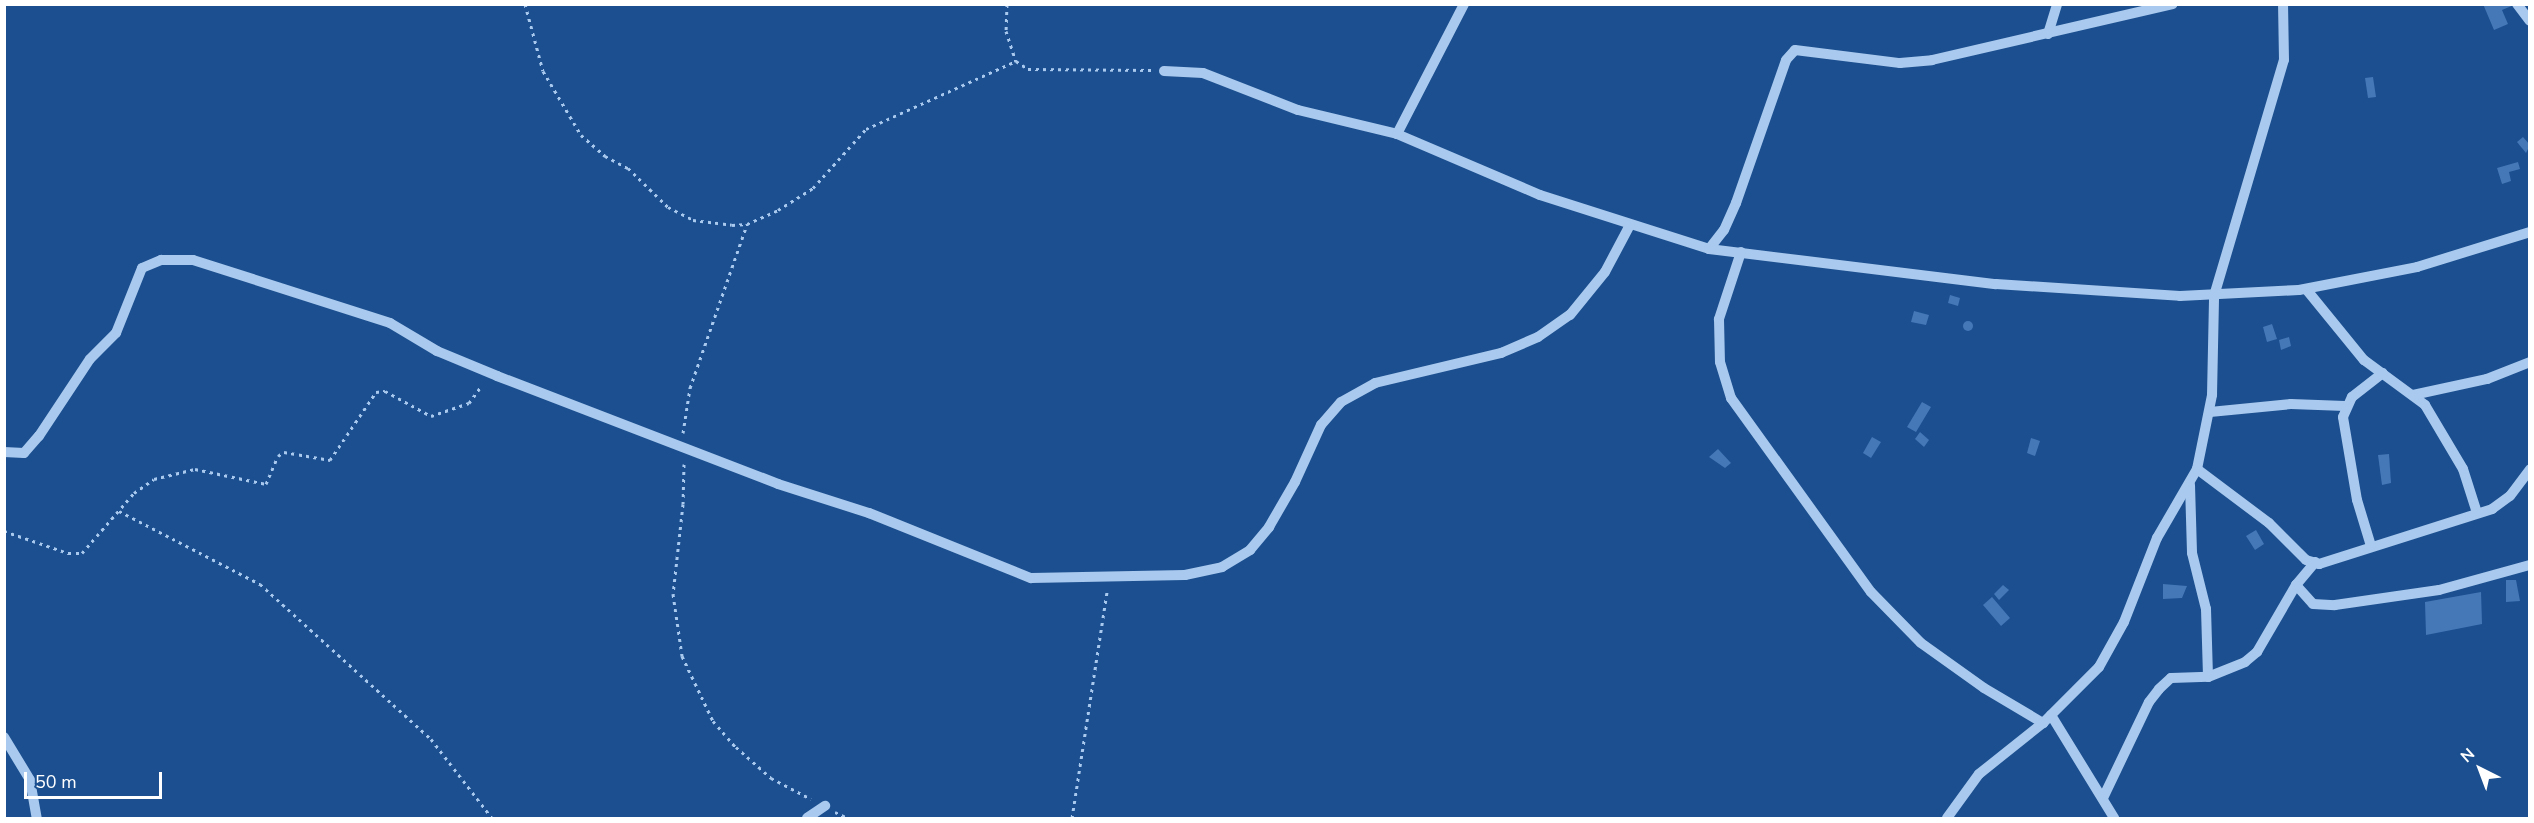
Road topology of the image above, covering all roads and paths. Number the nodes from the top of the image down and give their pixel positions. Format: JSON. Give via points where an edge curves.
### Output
{"nodes":[{"id":1,"x":525,"y":4,"type":"edge"},
{"id":2,"x":1007,"y":4,"type":"edge"},
{"id":3,"x":1464,"y":4,"type":"edge"},
{"id":4,"x":2056,"y":4,"type":"edge"},
{"id":5,"x":2173,"y":4,"type":"edge"},
{"id":6,"x":2283,"y":4,"type":"edge"},
{"id":7,"x":2517,"y":4,"type":"edge"},
{"id":8,"x":2529,"y":21,"type":"edge"},
{"id":9,"x":2048,"y":34,"type":"junction"},
{"id":10,"x":1016,"y":61,"type":"junction"},
{"id":11,"x":1164,"y":71,"type":"joint"},
{"id":12,"x":1397,"y":135,"type":"junction"},
{"id":13,"x":747,"y":224,"type":"junction"},
{"id":14,"x":1630,"y":225,"type":"junction"},
{"id":15,"x":2529,"y":232,"type":"edge"},
{"id":16,"x":1709,"y":249,"type":"junction"},
{"id":17,"x":1741,"y":252,"type":"junction"},
{"id":18,"x":2306,"y":289,"type":"junction"},
{"id":19,"x":2214,"y":296,"type":"junction"},
{"id":20,"x":2529,"y":362,"type":"edge"},
{"id":21,"x":2383,"y":373,"type":"junction"},
{"id":22,"x":497,"y":376,"type":"junction"},
{"id":23,"x":2413,"y":395,"type":"junction"},
{"id":24,"x":2345,"y":406,"type":"junction"},
{"id":25,"x":2210,"y":412,"type":"junction"},
{"id":26,"x":684,"y":447,"type":"junction"},
{"id":27,"x":4,"y":452,"type":"edge"},
{"id":28,"x":2197,"y":469,"type":"junction"},
{"id":29,"x":2529,"y":469,"type":"edge"},
{"id":30,"x":2190,"y":485,"type":"junction"},
{"id":31,"x":119,"y":511,"type":"junction"},
{"id":32,"x":2477,"y":513,"type":"junction"},
{"id":33,"x":4,"y":531,"type":"edge"},
{"id":34,"x":2371,"y":546,"type":"junction"},
{"id":35,"x":2315,"y":562,"type":"junction"},
{"id":36,"x":2529,"y":565,"type":"edge"},
{"id":37,"x":1109,"y":578,"type":"junction"},
{"id":38,"x":2296,"y":585,"type":"junction"},
{"id":39,"x":2208,"y":677,"type":"junction"},
{"id":40,"x":2047,"y":719,"type":"junction"},
{"id":41,"x":4,"y":736,"type":"edge"},
{"id":42,"x":2103,"y":798,"type":"junction"},
{"id":43,"x":825,"y":806,"type":"junction"},
{"id":44,"x":37,"y":819,"type":"edge"},
{"id":45,"x":492,"y":819,"type":"edge"},
{"id":46,"x":807,"y":819,"type":"edge"},
{"id":47,"x":848,"y":819,"type":"edge"},
{"id":48,"x":1072,"y":819,"type":"edge"},
{"id":49,"x":1947,"y":819,"type":"edge"},
{"id":50,"x":2114,"y":819,"type":"edge"}],
"edges":[{"from":1,"to":13,"type":"path","via":[[543,71],[580,135],[605,156],[628,168],[668,207],[693,220]]},
{"from":2,"to":10,"type":"path","via":[[1006,31]]},
{"from":3,"to":12,"type":"street"},
{"from":4,"to":9,"type":"street"},
{"from":5,"to":9,"type":"street"},
{"from":6,"to":19,"type":"street","via":[[2284,60]]},
{"from":7,"to":8,"type":"street"},
{"from":9,"to":16,"type":"street","via":[[1932,60],[1900,63],[1795,50],[1786,60],[1736,203],[1724,230]]},
{"from":10,"to":11,"type":"path","via":[[1028,69]]},
{"from":10,"to":13,"type":"path","via":[[866,129],[813,188]]},
{"from":11,"to":12,"type":"street","via":[[1203,73],[1298,110]]},
{"from":12,"to":14,"type":"street","via":[[1540,195]]},
{"from":13,"to":26,"type":"path","via":[[690,388],[682,420]]},
{"from":14,"to":16,"type":"street"},
{"from":14,"to":37,"type":"street","via":[[1605,272],[1577,307],[1538,337],[1501,353],[1375,383],[1341,402],[1321,425],[1295,482],[1269,527],[1250,550],[1222,567],[1185,575]]},
{"from":15,"to":18,"type":"street","via":[[2417,267]]},
{"from":16,"to":17,"type":"street"},
{"from":17,"to":19,"type":"street","via":[[2049,290]]},
{"from":17,"to":40,"type":"street","via":[[1719,319],[1720,362],[1731,398],[1871,592],[1921,643],[1984,688]]},
{"from":18,"to":19,"type":"street"},
{"from":18,"to":21,"type":"street","via":[[2353,349]]},
{"from":19,"to":25,"type":"street"},
{"from":20,"to":23,"type":"street","via":[[2487,380]]},
{"from":21,"to":23,"type":"street"},
{"from":21,"to":24,"type":"street"},
{"from":22,"to":26,"type":"street"},
{"from":22,"to":27,"type":"street","via":[[430,347],[390,322],[193,260],[161,260],[142,268],[135,276],[116,333],[90,359],[31,448],[24,453]]},
{"from":22,"to":31,"type":"path","via":[[482,385],[469,403],[441,415],[431,416],[385,391],[376,392],[330,460],[284,452],[278,456],[266,484],[260,486],[195,469],[174,471],[134,493]]},
{"from":23,"to":32,"type":"street","via":[[2425,405],[2446,437]]},
{"from":24,"to":25,"type":"street","via":[[2291,404]]},
{"from":24,"to":34,"type":"street","via":[[2344,438]]},
{"from":25,"to":28,"type":"street"},
{"from":26,"to":37,"type":"street","via":[[778,484],[869,513],[1031,578]]},
{"from":26,"to":43,"type":"path","via":[[683,504],[673,594],[682,656],[713,721],[736,747],[771,778]]},
{"from":28,"to":30,"type":"street"},
{"from":28,"to":35,"type":"street","via":[[2269,523],[2302,557]]},
{"from":29,"to":32,"type":"street","via":[[2502,504]]},
{"from":30,"to":39,"type":"street","via":[[2192,553],[2206,609]]},
{"from":30,"to":40,"type":"street","via":[[2157,538],[2111,648],[2091,675]]},
{"from":31,"to":33,"type":"path","via":[[82,553],[68,553]]},
{"from":31,"to":45,"type":"path","via":[[260,584],[431,739]]},
{"from":32,"to":34,"type":"street"},
{"from":34,"to":35,"type":"street"},
{"from":35,"to":38,"type":"street"},
{"from":36,"to":38,"type":"street","via":[[2439,590],[2335,605],[2313,604]]},
{"from":37,"to":48,"type":"path"},
{"from":38,"to":39,"type":"street","via":[[2257,652],[2245,662]]},
{"from":39,"to":42,"type":"street","via":[[2171,678],[2159,689]]},
{"from":40,"to":42,"type":"street"},
{"from":40,"to":49,"type":"street","via":[[1979,774]]},
{"from":41,"to":44,"type":"street","via":[[30,780]]},
{"from":42,"to":50,"type":"street"},
{"from":43,"to":46,"type":"street"},
{"from":43,"to":47,"type":"path"}]}
